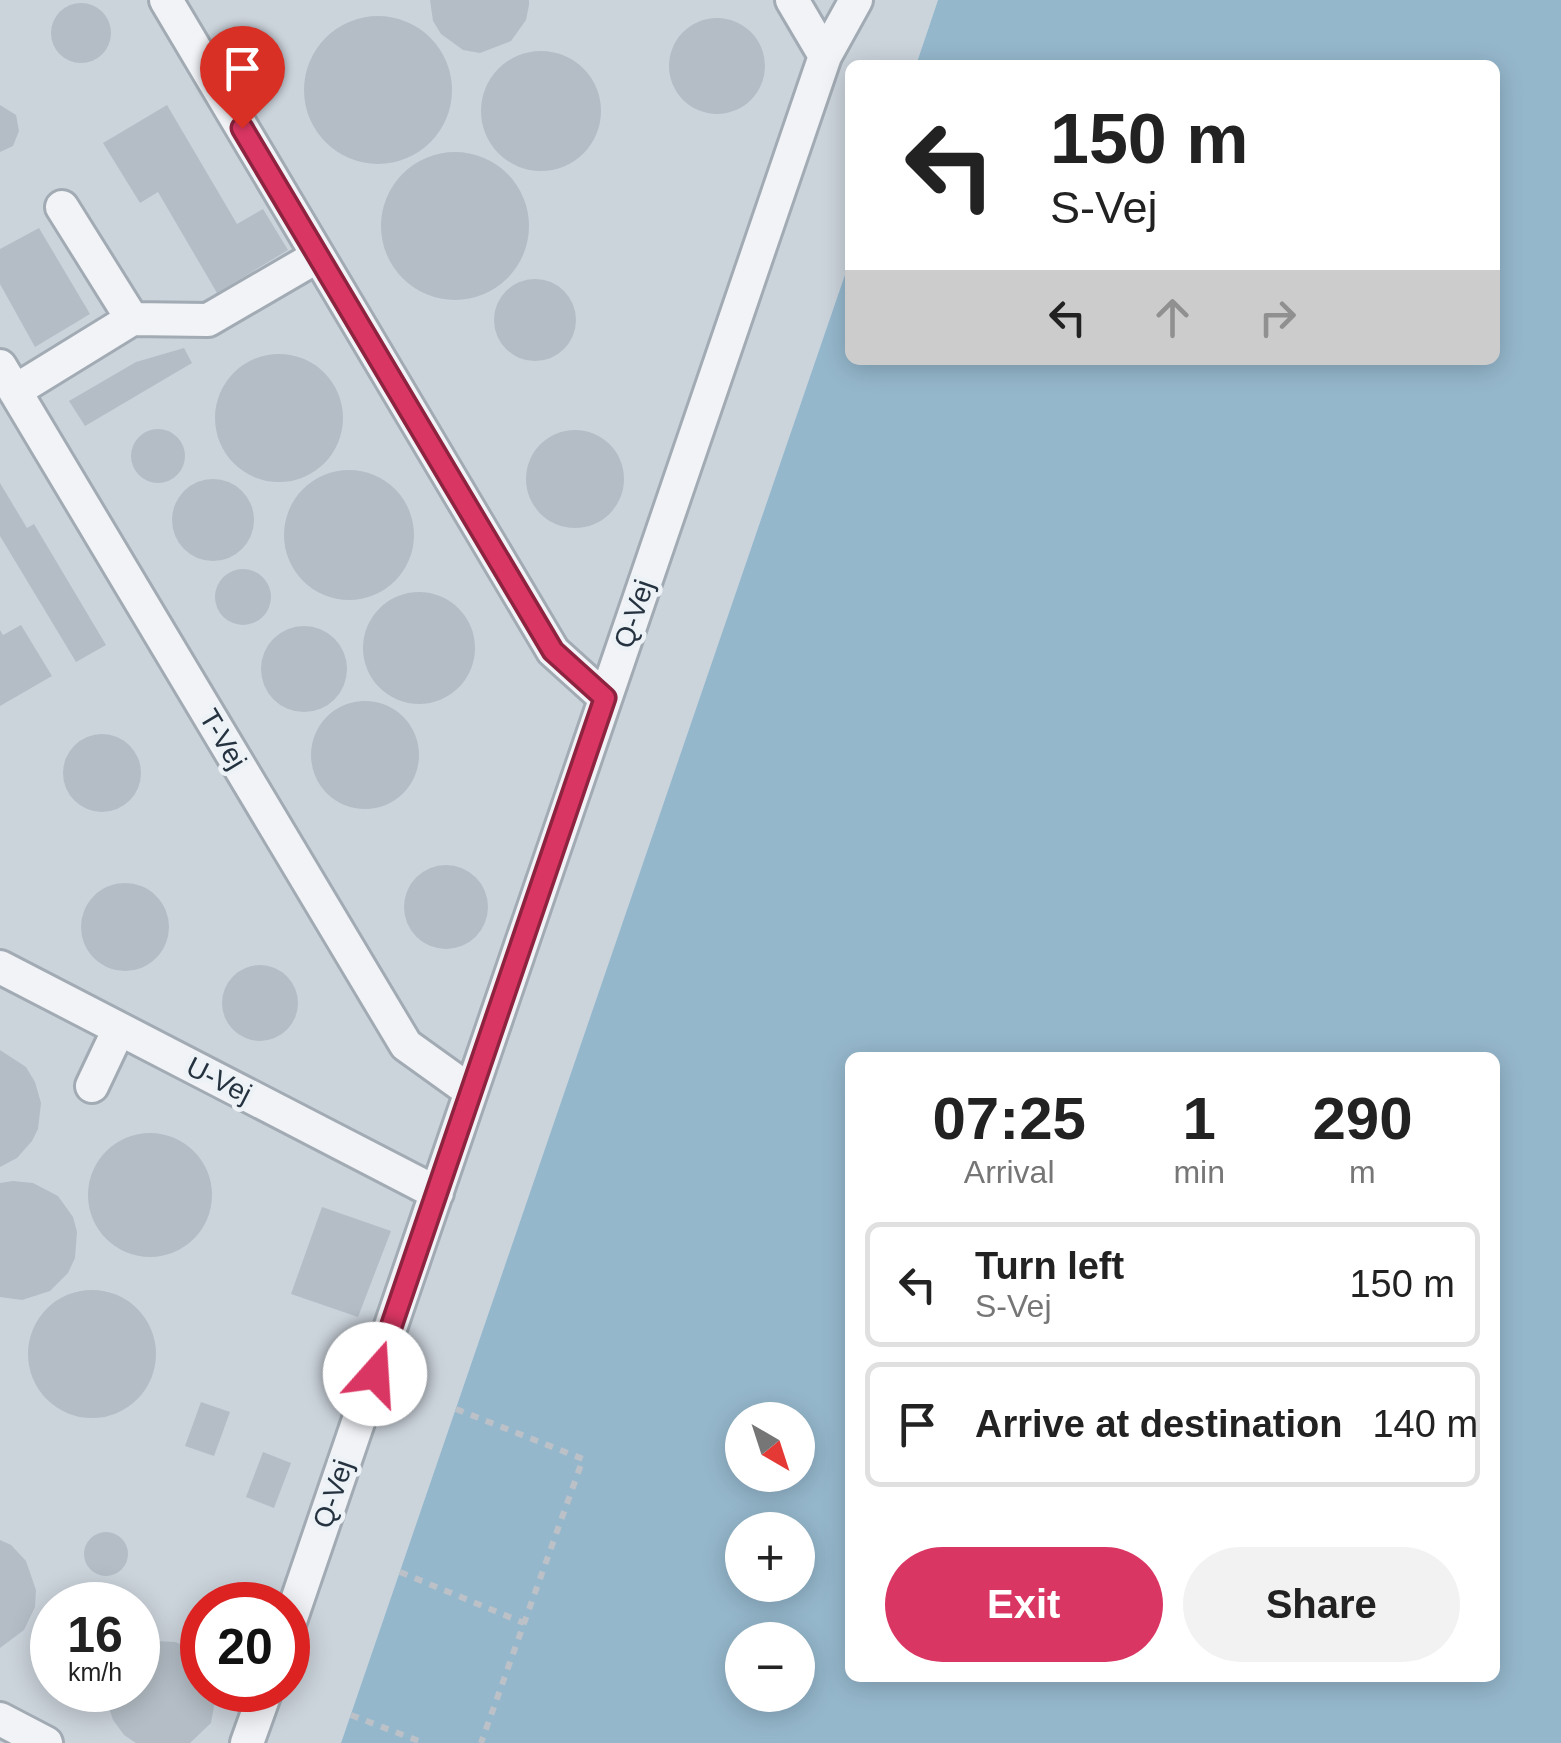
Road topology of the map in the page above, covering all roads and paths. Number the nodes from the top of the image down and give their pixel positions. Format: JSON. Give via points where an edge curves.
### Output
{"nodes":[{"id":1,"x":166,"y":0,"type":"edge"},
{"id":2,"x":792,"y":0,"type":"edge"},
{"id":3,"x":856,"y":0,"type":"edge"},
{"id":4,"x":825,"y":56,"type":"junction"},
{"id":5,"x":62,"y":207,"type":"dead end"},
{"id":6,"x":318,"y":256,"type":"junction"},
{"id":7,"x":132,"y":319,"type":"junction"},
{"id":8,"x":8,"y":379,"type":"edge"},
{"id":9,"x":605,"y":698,"type":"junction"},
{"id":10,"x":0,"y":967,"type":"edge"},
{"id":11,"x":120,"y":1028,"type":"junction"},
{"id":12,"x":92,"y":1086,"type":"dead end"},
{"id":13,"x":470,"y":1091,"type":"junction"},
{"id":14,"x":438,"y":1193,"type":"junction"},
{"id":15,"x":456,"y":1409,"type":"dead end"},
{"id":16,"x":400,"y":1572,"type":"dead end"},
{"id":17,"x":303,"y":1582,"type":"edge"},
{"id":18,"x":524,"y":1623,"type":"junction"},
{"id":19,"x":258,"y":1712,"type":"edge"},
{"id":20,"x":351,"y":1714,"type":"dead end"},
{"id":21,"x":0,"y":1719,"type":"edge"},
{"id":22,"x":46,"y":1743,"type":"edge"},
{"id":23,"x":247,"y":1743,"type":"edge"},
{"id":24,"x":424,"y":1743,"type":"edge"},
{"id":25,"x":481,"y":1743,"type":"edge"}],
"edges":[{"from":1,"to":6,"type":"lane"},
{"from":2,"to":4,"type":"lane"},
{"from":3,"to":4,"type":"lane","name":"Q-Vej"},
{"from":4,"to":9,"type":"lane","name":"Q-Vej"},
{"from":5,"to":7,"type":"lane"},
{"from":6,"to":7,"type":"lane","via":[[208,320]]},
{"from":6,"to":9,"type":"lane","via":[[553,651]]},
{"from":7,"to":8,"type":"lane"},
{"from":8,"to":13,"type":"lane","name":"T-Vej","via":[[406,1045]]},
{"from":9,"to":13,"type":"lane","name":"Q-Vej"},
{"from":10,"to":11,"type":"lane","name":"U-Vej"},
{"from":11,"to":12,"type":"lane"},
{"from":11,"to":14,"type":"lane","name":"U-Vej"},
{"from":13,"to":14,"type":"lane","name":"Q-Vej"},
{"from":14,"to":17,"type":"lane","name":"Q-Vej"},
{"from":15,"to":18,"type":"path","via":[[584,1459]]},
{"from":16,"to":18,"type":"path"},
{"from":18,"to":25,"type":"path"},
{"from":19,"to":23,"type":"lane"},
{"from":20,"to":24,"type":"path"},
{"from":21,"to":22,"type":"lane"}]}
